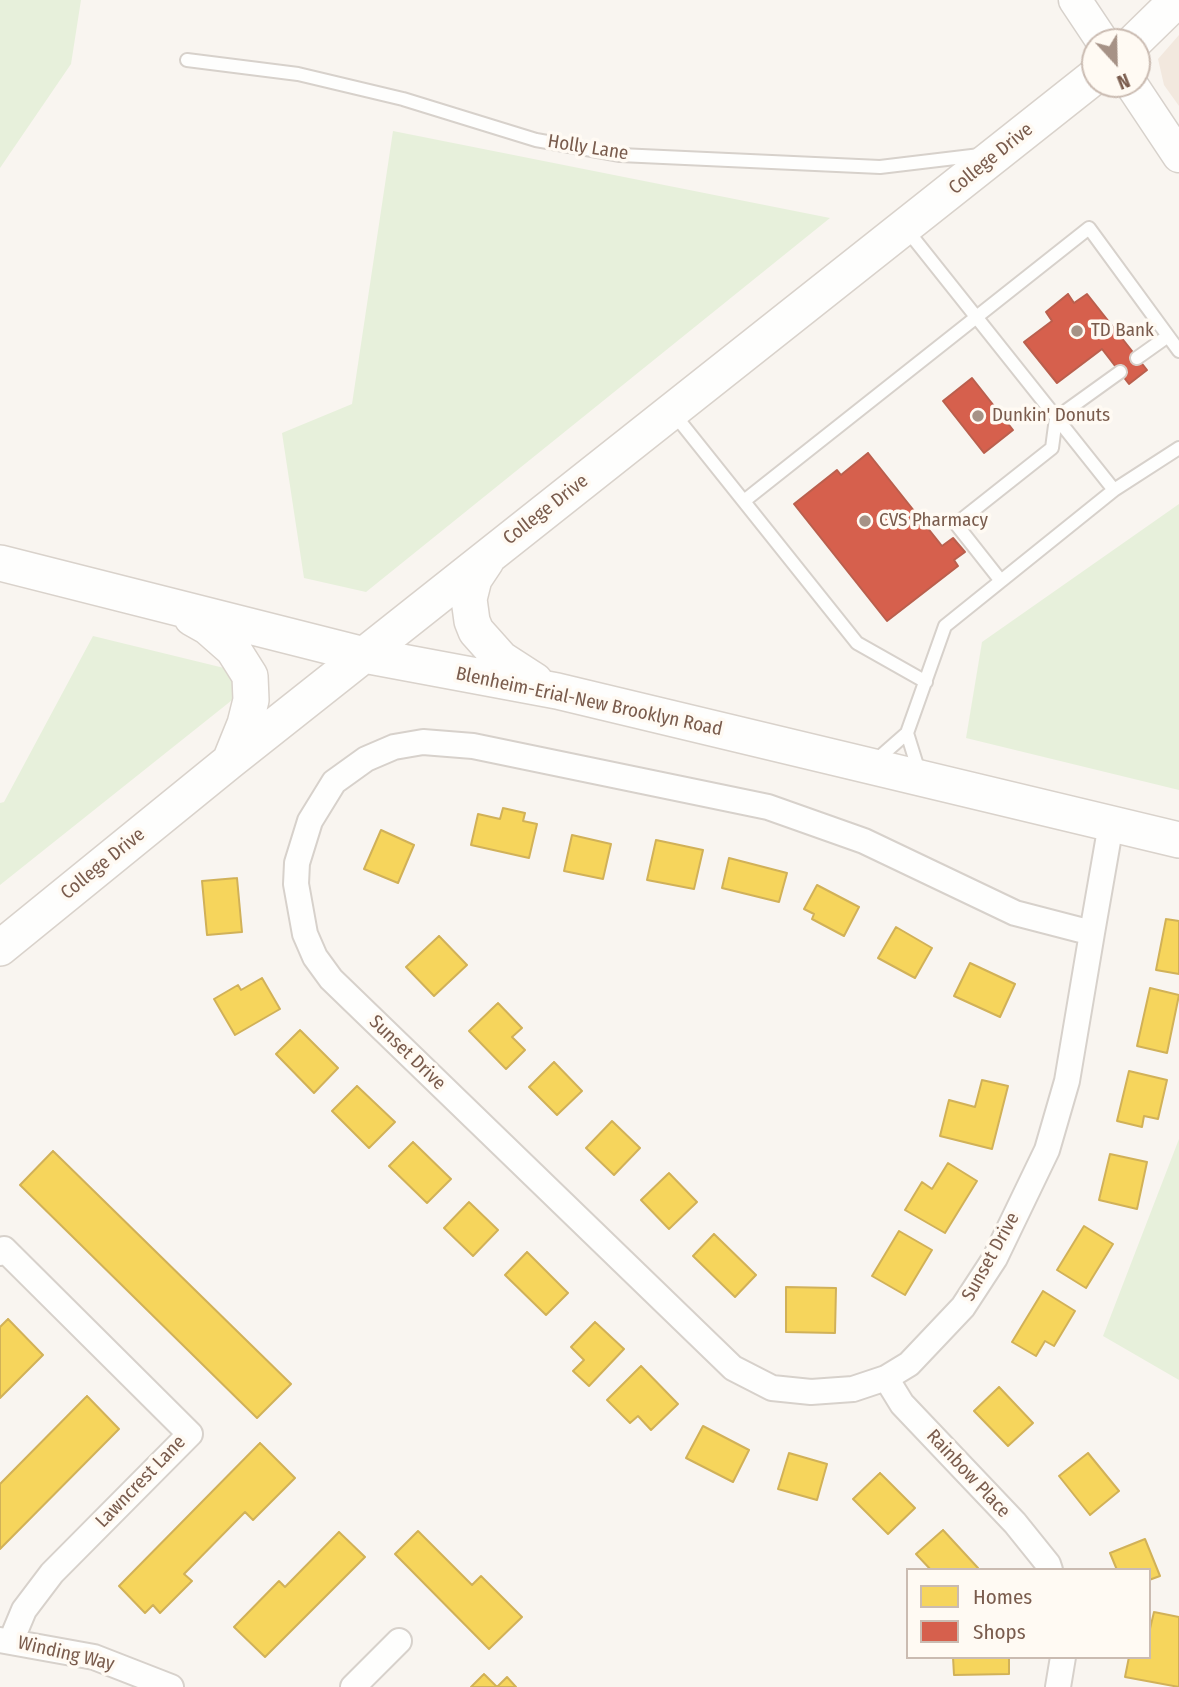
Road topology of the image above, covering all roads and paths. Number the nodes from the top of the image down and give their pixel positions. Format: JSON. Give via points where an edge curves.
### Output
{"nodes":[{"id":1,"x":1075,"y":0,"type":"edge"},
{"id":2,"x":1177,"y":0,"type":"edge"},
{"id":3,"x":1094,"y":28,"type":"edge"},
{"id":4,"x":1148,"y":28,"type":"edge"},
{"id":5,"x":187,"y":60,"type":"dead end"},
{"id":6,"x":1081,"y":87,"type":"edge"},
{"id":7,"x":1140,"y":98,"type":"edge"},
{"id":8,"x":998,"y":153,"type":"junction"},
{"id":9,"x":1179,"y":156,"type":"edge"},
{"id":10,"x":904,"y":227,"type":"junction"},
{"id":11,"x":976,"y":317,"type":"junction"},
{"id":12,"x":1168,"y":336,"type":"junction"},
{"id":13,"x":1179,"y":351,"type":"edge"},
{"id":14,"x":1137,"y":358,"type":"dead end"},
{"id":15,"x":1120,"y":372,"type":"dead end"},
{"id":16,"x":672,"y":411,"type":"junction"},
{"id":17,"x":1056,"y":418,"type":"junction"},
{"id":18,"x":1179,"y":448,"type":"edge"},
{"id":19,"x":1114,"y":490,"type":"junction"},
{"id":20,"x":744,"y":501,"type":"junction"},
{"id":21,"x":491,"y":554,"type":"junction"},
{"id":22,"x":0,"y":563,"type":"edge"},
{"id":23,"x":1001,"y":581,"type":"junction"},
{"id":24,"x":147,"y":600,"type":"junction"},
{"id":25,"x":364,"y":655,"type":"junction"},
{"id":26,"x":926,"y":682,"type":"junction"},
{"id":27,"x":557,"y":691,"type":"junction"},
{"id":28,"x":907,"y":733,"type":"junction"},
{"id":29,"x":230,"y":761,"type":"junction"},
{"id":30,"x":870,"y":766,"type":"junction"},
{"id":31,"x":921,"y":778,"type":"junction"},
{"id":32,"x":1111,"y":824,"type":"junction"},
{"id":33,"x":1179,"y":839,"type":"edge"},
{"id":34,"x":1092,"y":933,"type":"junction"},
{"id":35,"x":0,"y":948,"type":"edge"},
{"id":36,"x":0,"y":1253,"type":"edge"},
{"id":37,"x":886,"y":1378,"type":"junction"},
{"id":38,"x":1049,"y":1568,"type":"edge"},
{"id":39,"x":6,"y":1640,"type":"edge"},
{"id":40,"x":399,"y":1640,"type":"dead end"},
{"id":41,"x":1063,"y":1659,"type":"edge"},
{"id":42,"x":170,"y":1687,"type":"edge"},
{"id":43,"x":353,"y":1687,"type":"edge"},
{"id":44,"x":1058,"y":1687,"type":"edge"}],
"edges":[{"from":1,"to":3,"type":"street"},
{"from":2,"to":4,"type":"main road"},
{"from":5,"to":8,"type":"lane","name":"Holly Lane","via":[[298,74],[402,99],[536,141],[621,155],[880,167]]},
{"from":6,"to":8,"type":"main road","name":"College Drive"},
{"from":7,"to":9,"type":"street"},
{"from":8,"to":10,"type":"main road","name":"College Drive"},
{"from":10,"to":11,"type":"lane"},
{"from":10,"to":16,"type":"main road","name":"College Drive"},
{"from":11,"to":12,"type":"lane","via":[[1088,228]]},
{"from":11,"to":17,"type":"lane"},
{"from":11,"to":20,"type":"lane"},
{"from":12,"to":13,"type":"lane"},
{"from":12,"to":14,"type":"lane"},
{"from":15,"to":17,"type":"lane"},
{"from":16,"to":20,"type":"lane"},
{"from":16,"to":21,"type":"main road","name":"College Drive"},
{"from":17,"to":19,"type":"lane"},
{"from":17,"to":23,"type":"lane","via":[[1052,448],[956,524]]},
{"from":18,"to":19,"type":"lane"},
{"from":19,"to":23,"type":"lane"},
{"from":20,"to":26,"type":"lane","via":[[857,643]]},
{"from":21,"to":25,"type":"main road","name":"College Drive"},
{"from":21,"to":27,"type":"main road","via":[[471,588],[470,610],[476,631],[512,668]]},
{"from":22,"to":24,"type":"main road","name":"Blenheim-Erial-New Brooklyn Road"},
{"from":23,"to":26,"type":"lane","via":[[946,626]]},
{"from":24,"to":25,"type":"main road","name":"Blenheim-Erial-New Brooklyn Road"},
{"from":24,"to":29,"type":"main road","via":[[208,627],[233,649],[250,676],[251,701]]},
{"from":25,"to":27,"type":"main road","name":"Blenheim-Erial-New Brooklyn Road"},
{"from":25,"to":29,"type":"main road","name":"College Drive"},
{"from":26,"to":28,"type":"lane"},
{"from":27,"to":30,"type":"main road","name":"Blenheim-Erial-New Brooklyn Road"},
{"from":28,"to":30,"type":"lane"},
{"from":28,"to":31,"type":"lane"},
{"from":29,"to":35,"type":"main road","name":"College Drive"},
{"from":30,"to":31,"type":"main road","name":"Blenheim-Erial-New Brooklyn Road"},
{"from":31,"to":32,"type":"main road","name":"Blenheim-Erial-New Brooklyn Road"},
{"from":32,"to":33,"type":"main road","name":"Blenheim-Erial-New Brooklyn Road"},
{"from":32,"to":34,"type":"street","name":"Sunset Drive"},
{"from":34,"to":37,"type":"street","name":"Sunset Drive","via":[[1067,1082],[1046,1150],[995,1258],[963,1307],[909,1364]]},
{"from":34,"to":37,"type":"street","name":"Sunset Drive","via":[[1015,914],[864,841],[768,807],[473,746],[424,742],[366,758],[334,782],[310,821],[297,863],[296,884],[305,934],[331,979],[371,1018],[733,1368],[772,1388],[811,1392],[853,1389]]},
{"from":36,"to":39,"type":"street","name":"Lawncrest Lane","via":[[4,1250],[190,1434],[52,1573]]},
{"from":37,"to":38,"type":"street","name":"Rainbow Place","via":[[902,1404],[1015,1523]]},
{"from":39,"to":42,"type":"street","name":"Winding Way","via":[[94,1657]]},
{"from":40,"to":43,"type":"street"},
{"from":41,"to":44,"type":"street"}]}
